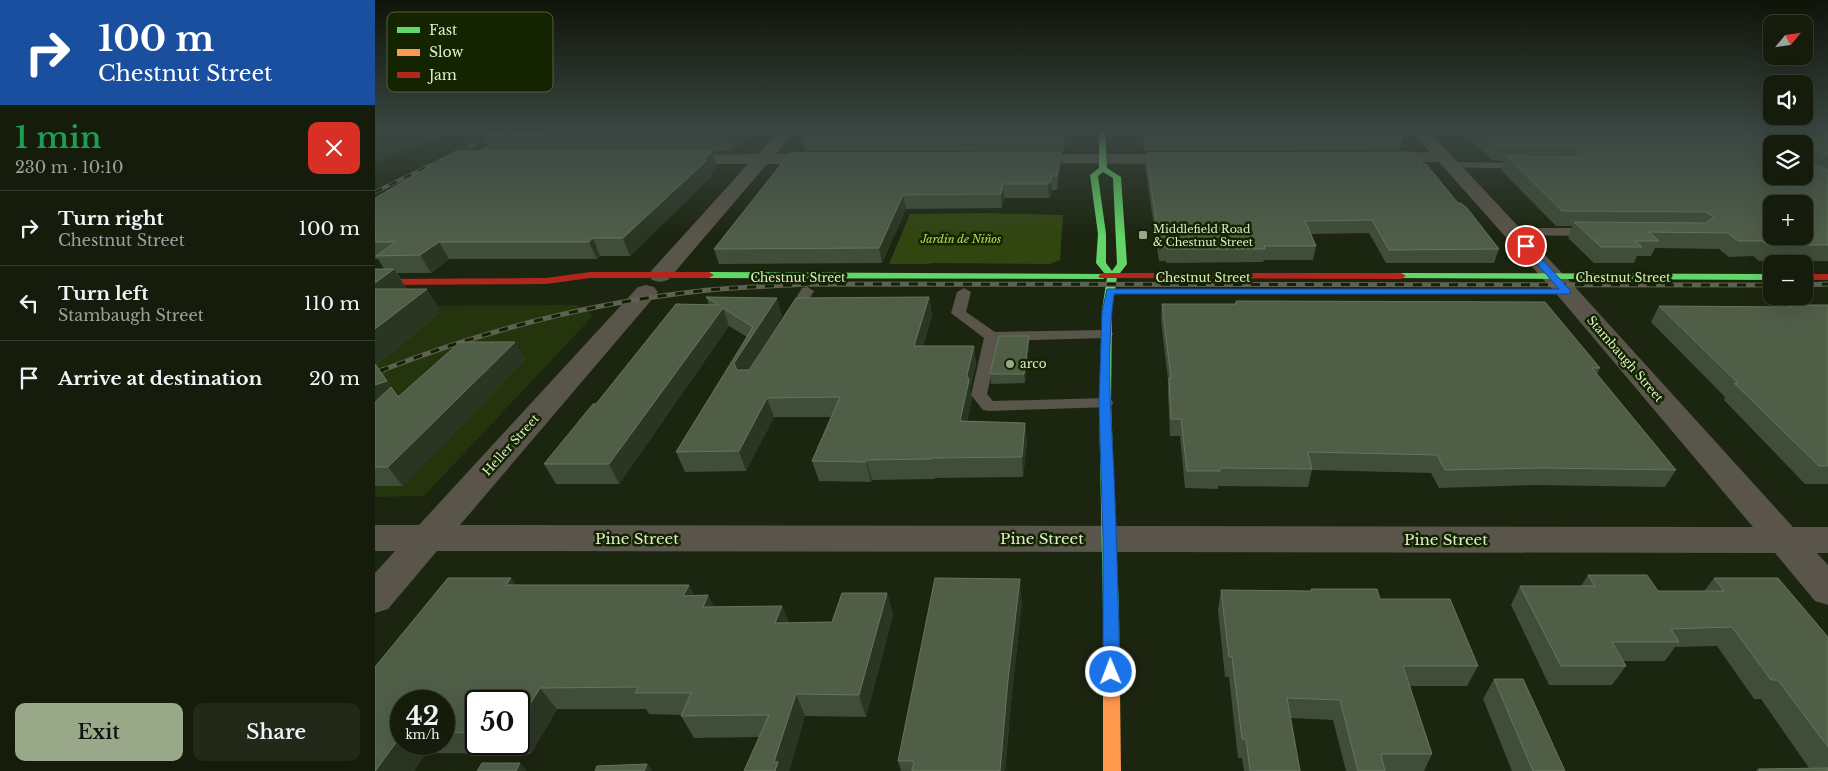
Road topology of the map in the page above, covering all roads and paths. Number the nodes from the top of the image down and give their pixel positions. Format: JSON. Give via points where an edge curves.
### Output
{"nodes":[{"id":1,"x":757,"y":166,"type":"edge"},
{"id":2,"x":1101,"y":166,"type":"edge"},
{"id":3,"x":1104,"y":166,"type":"edge"},
{"id":4,"x":1451,"y":166,"type":"edge"},
{"id":5,"x":1513,"y":232,"type":"junction"},
{"id":6,"x":1599,"y":232,"type":"edge"},
{"id":7,"x":1112,"y":277,"type":"junction"},
{"id":8,"x":1763,"y":277,"type":"edge"},
{"id":9,"x":1813,"y":277,"type":"edge"},
{"id":10,"x":1828,"y":277,"type":"edge"},
{"id":11,"x":546,"y":281,"type":"junction"},
{"id":12,"x":375,"y":282,"type":"edge"},
{"id":13,"x":584,"y":288,"type":"dead end"},
{"id":14,"x":648,"y":288,"type":"junction"},
{"id":15,"x":1563,"y":288,"type":"junction"},
{"id":16,"x":807,"y":291,"type":"dead end"},
{"id":17,"x":964,"y":292,"type":"dead end"},
{"id":18,"x":785,"y":329,"type":"edge"},
{"id":19,"x":1106,"y":334,"type":"junction"},
{"id":20,"x":992,"y":337,"type":"junction"},
{"id":21,"x":1105,"y":403,"type":"junction"},
{"id":22,"x":375,"y":538,"type":"edge"},
{"id":23,"x":428,"y":538,"type":"junction"},
{"id":24,"x":1110,"y":539,"type":"junction"},
{"id":25,"x":1785,"y":540,"type":"junction"},
{"id":26,"x":1828,"y":540,"type":"edge"},
{"id":27,"x":1828,"y":590,"type":"edge"},
{"id":28,"x":375,"y":598,"type":"edge"},
{"id":29,"x":1113,"y":771,"type":"edge"}],
"edges":[{"from":1,"to":14,"type":"street","name":"Heller Street"},
{"from":2,"to":7,"type":"street","via":[[1094,175],[1102,234],[1101,263]]},
{"from":3,"to":7,"type":"street","via":[[1117,177],[1122,264]]},
{"from":4,"to":5,"type":"street","name":"Stambaugh Street"},
{"from":5,"to":6,"type":"lane"},
{"from":5,"to":15,"type":"street","name":"Stambaugh Street"},
{"from":7,"to":14,"type":"street","name":"Chestnut Street"},
{"from":7,"to":15,"type":"street","name":"Chestnut Street"},
{"from":7,"to":19,"type":"street"},
{"from":8,"to":15,"type":"street","name":"Chestnut Street"},
{"from":9,"to":10,"type":"street"},
{"from":11,"to":12,"type":"street","name":"Chestnut Street"},
{"from":11,"to":13,"type":"street","name":"Chestnut Street"},
{"from":11,"to":14,"type":"street","name":"Chestnut Street","via":[[590,275]]},
{"from":14,"to":23,"type":"street","name":"Heller Street"},
{"from":15,"to":25,"type":"street","name":"Stambaugh Street"},
{"from":16,"to":18,"type":"lane"},
{"from":17,"to":20,"type":"lane","via":[[958,313]]},
{"from":19,"to":20,"type":"lane"},
{"from":19,"to":21,"type":"street"},
{"from":20,"to":21,"type":"lane","via":[[979,396],[989,406]]},
{"from":21,"to":24,"type":"street"},
{"from":22,"to":23,"type":"street","name":"Pine Street"},
{"from":23,"to":24,"type":"street","name":"Pine Street"},
{"from":23,"to":28,"type":"street","name":"Heller Street"},
{"from":24,"to":25,"type":"street","name":"Pine Street"},
{"from":24,"to":29,"type":"street"},
{"from":25,"to":26,"type":"street","name":"Pine Street"},
{"from":25,"to":27,"type":"street","name":"Stambaugh Street"}]}
